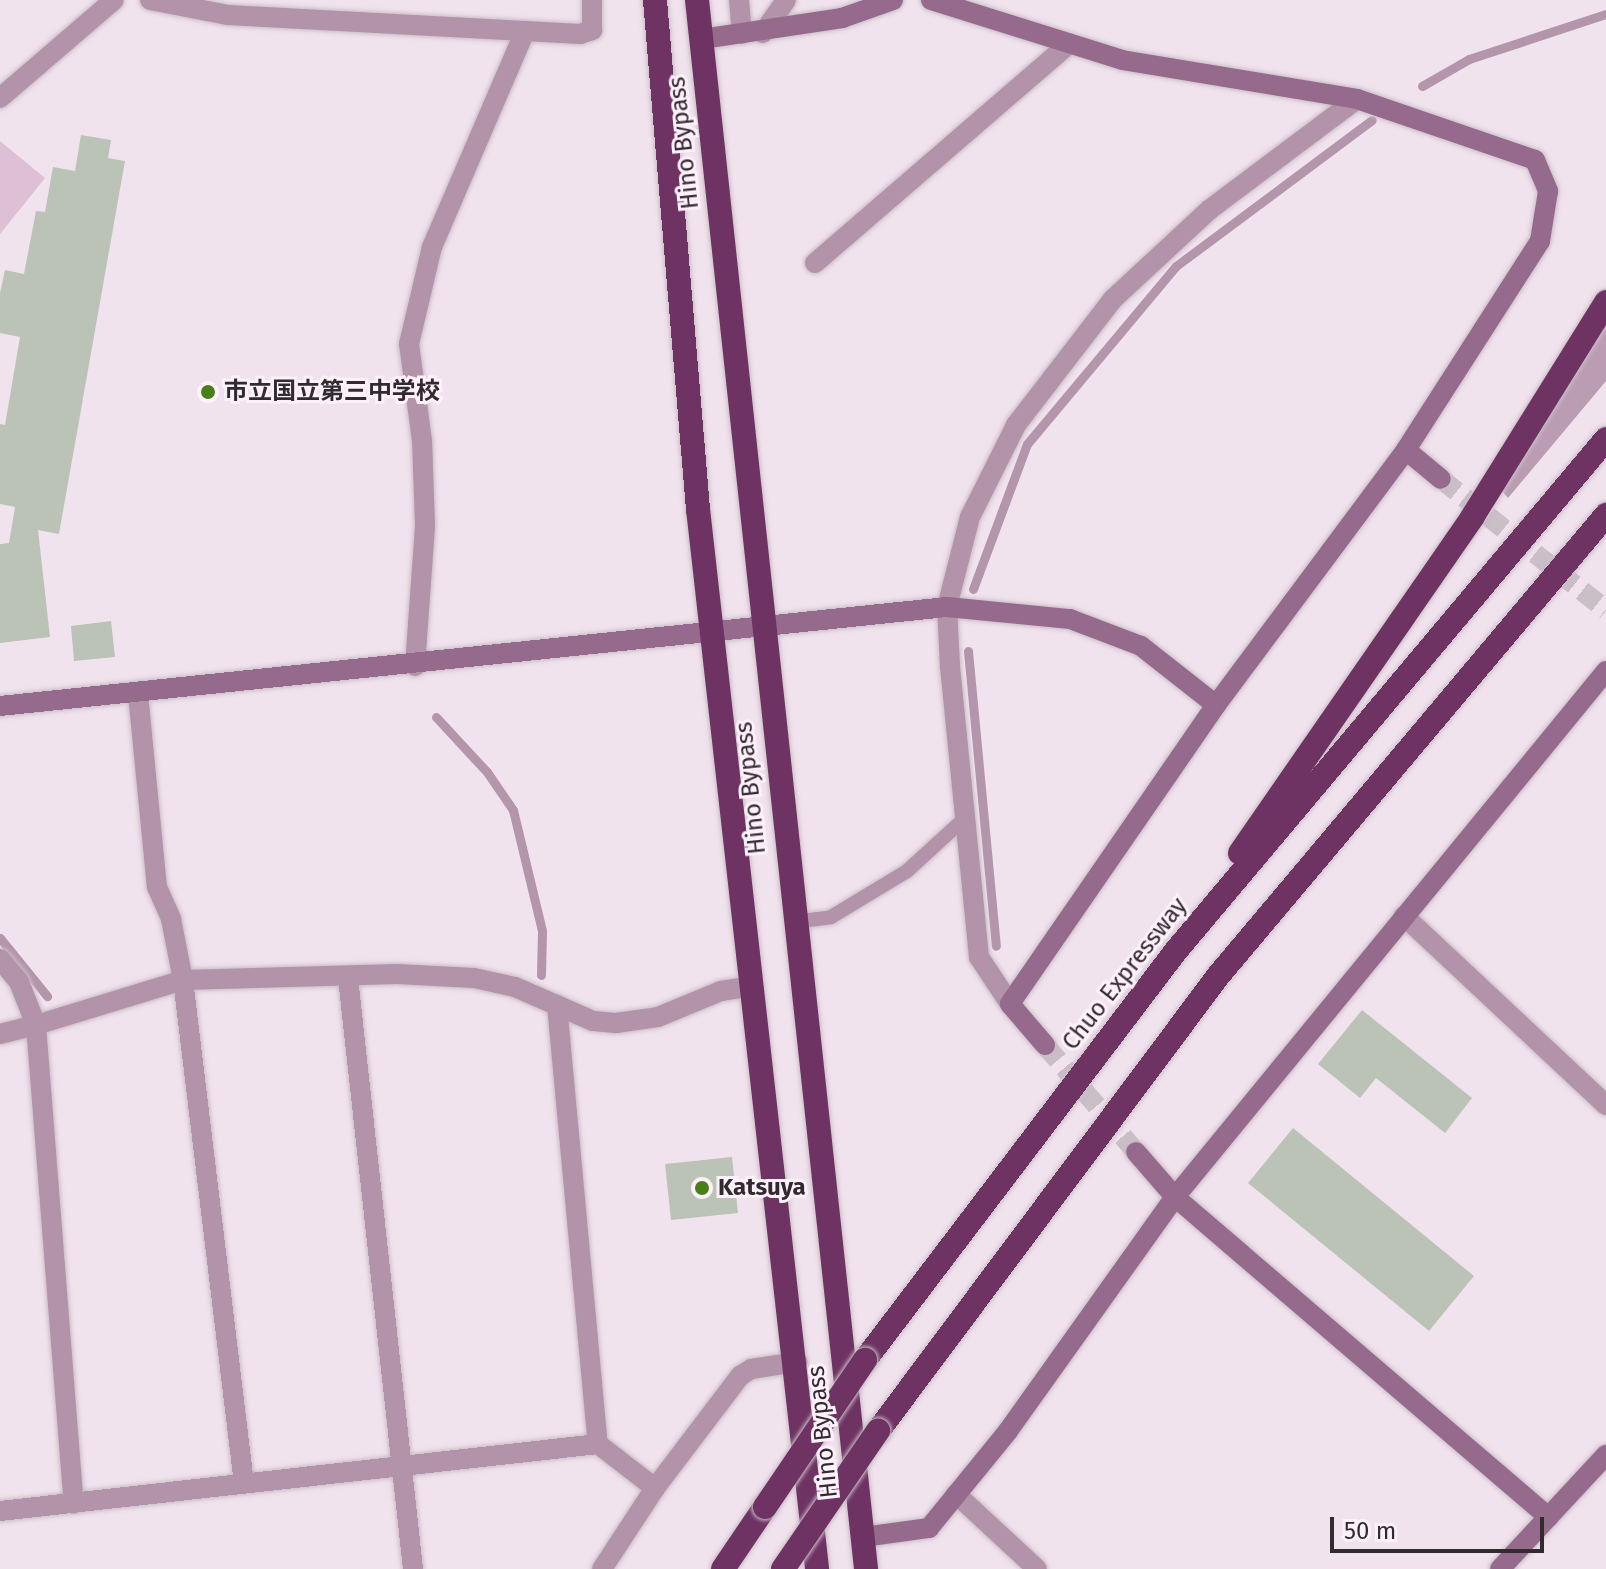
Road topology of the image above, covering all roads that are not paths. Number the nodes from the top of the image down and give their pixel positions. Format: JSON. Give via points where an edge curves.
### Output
{"nodes":[{"id":1,"x":114,"y":0,"type":"edge"},
{"id":2,"x":150,"y":0,"type":"edge"},
{"id":3,"x":592,"y":0,"type":"edge"},
{"id":4,"x":655,"y":0,"type":"edge"},
{"id":5,"x":697,"y":0,"type":"edge"},
{"id":6,"x":739,"y":0,"type":"edge"},
{"id":7,"x":786,"y":0,"type":"edge"},
{"id":8,"x":893,"y":0,"type":"edge"},
{"id":9,"x":931,"y":0,"type":"edge"},
{"id":10,"x":525,"y":31,"type":"junction"},
{"id":11,"x":763,"y":33,"type":"junction"},
{"id":12,"x":742,"y":34,"type":"junction"},
{"id":13,"x":702,"y":39,"type":"junction"},
{"id":14,"x":1069,"y":44,"type":"junction"},
{"id":15,"x":0,"y":98,"type":"edge"},
{"id":16,"x":1357,"y":99,"type":"junction"},
{"id":17,"x":815,"y":263,"type":"dead end"},
{"id":18,"x":1606,"y":302,"type":"edge"},
{"id":19,"x":1606,"y":439,"type":"edge"},
{"id":20,"x":1406,"y":450,"type":"junction"},
{"id":21,"x":1441,"y":479,"type":"tunnel mouth"},
{"id":22,"x":1606,"y":515,"type":"edge"},
{"id":23,"x":947,"y":607,"type":"junction"},
{"id":24,"x":763,"y":629,"type":"junction"},
{"id":25,"x":712,"y":634,"type":"junction"},
{"id":26,"x":415,"y":666,"type":"junction"},
{"id":27,"x":1606,"y":671,"type":"edge"},
{"id":28,"x":138,"y":694,"type":"junction"},
{"id":29,"x":1216,"y":705,"type":"junction"},
{"id":30,"x":0,"y":706,"type":"edge"},
{"id":31,"x":964,"y":819,"type":"junction"},
{"id":32,"x":1404,"y":916,"type":"junction"},
{"id":33,"x":793,"y":922,"type":"junction"},
{"id":34,"x":1175,"y":952,"type":"junction"},
{"id":35,"x":0,"y":959,"type":"edge"},
{"id":36,"x":348,"y":978,"type":"junction"},
{"id":37,"x":183,"y":980,"type":"junction"},
{"id":38,"x":751,"y":986,"type":"junction"},
{"id":39,"x":1010,"y":1004,"type":"junction"},
{"id":40,"x":557,"y":1005,"type":"junction"},
{"id":41,"x":36,"y":1025,"type":"junction"},
{"id":42,"x":0,"y":1034,"type":"edge"},
{"id":43,"x":1045,"y":1045,"type":"tunnel mouth"},
{"id":44,"x":1606,"y":1105,"type":"edge"},
{"id":45,"x":1136,"y":1152,"type":"tunnel mouth"},
{"id":46,"x":1175,"y":1197,"type":"junction"},
{"id":47,"x":797,"y":1362,"type":"junction"},
{"id":48,"x":598,"y":1444,"type":"junction"},
{"id":49,"x":1606,"y":1455,"type":"edge"},
{"id":50,"x":404,"y":1466,"type":"junction"},
{"id":51,"x":244,"y":1483,"type":"junction"},
{"id":52,"x":655,"y":1488,"type":"junction"},
{"id":53,"x":956,"y":1494,"type":"junction"},
{"id":54,"x":74,"y":1503,"type":"junction"},
{"id":55,"x":0,"y":1511,"type":"edge"},
{"id":56,"x":1549,"y":1517,"type":"junction"},
{"id":57,"x":863,"y":1537,"type":"junction"},
{"id":58,"x":413,"y":1569,"type":"edge"},
{"id":59,"x":602,"y":1569,"type":"edge"},
{"id":60,"x":723,"y":1569,"type":"edge"},
{"id":61,"x":783,"y":1569,"type":"edge"},
{"id":62,"x":817,"y":1569,"type":"edge"},
{"id":63,"x":866,"y":1569,"type":"edge"},
{"id":64,"x":1037,"y":1569,"type":"edge"},
{"id":65,"x":1500,"y":1569,"type":"edge"}],
"edges":[{"from":1,"to":15,"type":"street"},
{"from":2,"to":10,"type":"street","via":[[228,15]]},
{"from":3,"to":10,"type":"street","via":[[592,30]]},
{"from":4,"to":25,"type":"highway","name":"Hino Bypass","via":[[673,255]]},
{"from":5,"to":13,"type":"highway","name":"Hino Bypass"},
{"from":6,"to":12,"type":"street"},
{"from":7,"to":11,"type":"street"},
{"from":8,"to":11,"type":"street","via":[[842,18]]},
{"from":9,"to":14,"type":"street"},
{"from":10,"to":26,"type":"street","via":[[432,247],[409,344],[422,441],[425,525]]},
{"from":11,"to":12,"type":"street"},
{"from":12,"to":13,"type":"street"},
{"from":13,"to":24,"type":"highway","name":"Hino Bypass"},
{"from":14,"to":16,"type":"street","via":[[1122,60]]},
{"from":14,"to":17,"type":"street"},
{"from":16,"to":20,"type":"street","via":[[1535,160],[1548,191],[1540,241]]},
{"from":16,"to":23,"type":"street","via":[[1209,210],[1113,299],[1016,425],[970,517]]},
{"from":18,"to":34,"type":"highway","via":[[1473,516]]},
{"from":19,"to":34,"type":"highway","name":"Chuo Expressway"},
{"from":20,"to":21,"type":"street"},
{"from":20,"to":29,"type":"street"},
{"from":22,"to":61,"type":"highway","bridge":true,"via":[[1218,976],[878,1431]]},
{"from":23,"to":24,"type":"street"},
{"from":23,"to":29,"type":"street","via":[[1084,624],[1141,646]]},
{"from":23,"to":31,"type":"street"},
{"from":24,"to":25,"type":"street"},
{"from":24,"to":33,"type":"highway","name":"Hino Bypass"},
{"from":25,"to":26,"type":"street"},
{"from":25,"to":38,"type":"highway","name":"Hino Bypass"},
{"from":26,"to":28,"type":"street"},
{"from":27,"to":32,"type":"street"},
{"from":28,"to":30,"type":"street"},
{"from":28,"to":37,"type":"street","via":[[157,887],[171,919]]},
{"from":29,"to":39,"type":"street"},
{"from":31,"to":33,"type":"lane","via":[[907,871],[831,917]]},
{"from":31,"to":39,"type":"street","via":[[979,957]]},
{"from":32,"to":44,"type":"street"},
{"from":32,"to":46,"type":"street"},
{"from":33,"to":57,"type":"highway","name":"Hino Bypass"},
{"from":34,"to":60,"type":"highway","name":"Chuo Expressway","bridge":true,"via":[[865,1360]]},
{"from":35,"to":41,"type":"street","via":[[19,982]]},
{"from":36,"to":37,"type":"street"},
{"from":36,"to":40,"type":"street","via":[[474,978],[515,987]]},
{"from":36,"to":50,"type":"street"},
{"from":37,"to":41,"type":"street"},
{"from":37,"to":51,"type":"street"},
{"from":38,"to":40,"type":"street","via":[[636,1021],[593,1021]]},
{"from":38,"to":47,"type":"highway","name":"Hino Bypass"},
{"from":39,"to":43,"type":"street"},
{"from":40,"to":48,"type":"street"},
{"from":41,"to":42,"type":"street"},
{"from":41,"to":54,"type":"street"},
{"from":45,"to":46,"type":"street"},
{"from":46,"to":53,"type":"street","via":[[1008,1431]]},
{"from":46,"to":56,"type":"street"},
{"from":47,"to":52,"type":"street","via":[[751,1369],[740,1376]]},
{"from":47,"to":62,"type":"highway","name":"Hino Bypass"},
{"from":48,"to":50,"type":"street"},
{"from":48,"to":52,"type":"street"},
{"from":49,"to":56,"type":"street"},
{"from":50,"to":51,"type":"street"},
{"from":50,"to":58,"type":"street"},
{"from":51,"to":54,"type":"street"},
{"from":52,"to":59,"type":"street"},
{"from":53,"to":57,"type":"street","via":[[929,1528]]},
{"from":53,"to":64,"type":"street"},
{"from":54,"to":55,"type":"street"},
{"from":56,"to":65,"type":"street"},
{"from":57,"to":63,"type":"highway","name":"Hino Bypass"}]}
